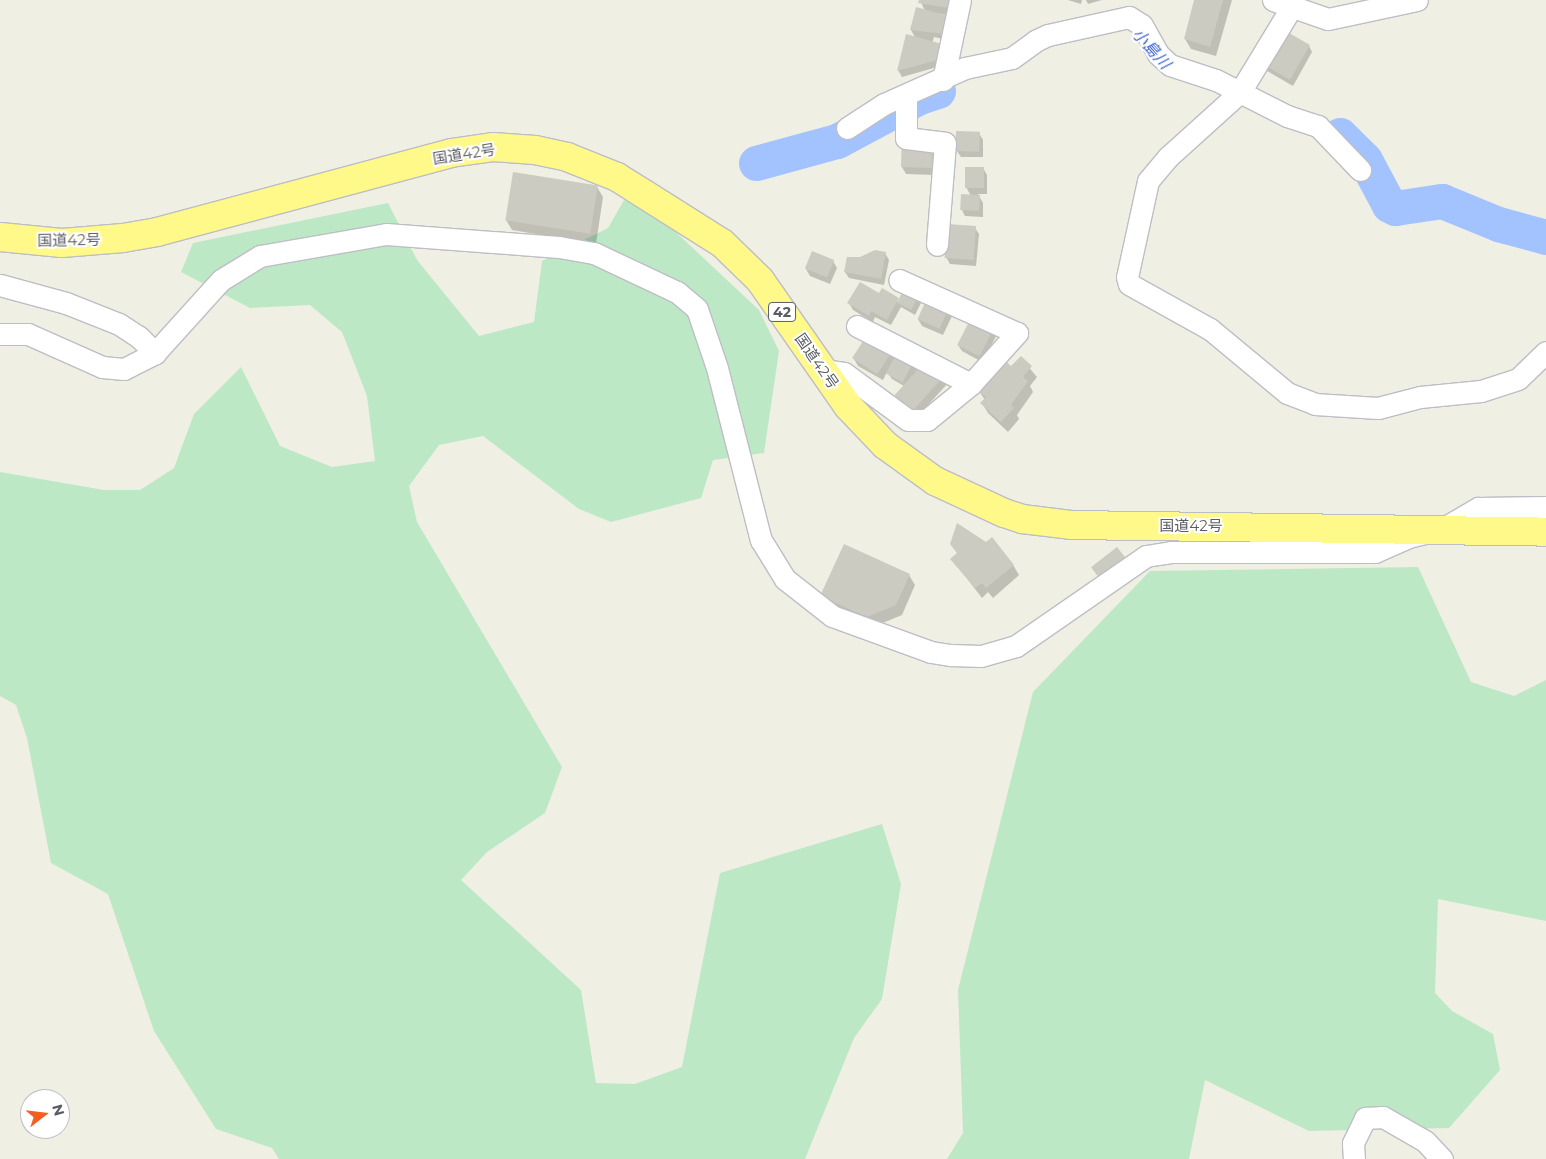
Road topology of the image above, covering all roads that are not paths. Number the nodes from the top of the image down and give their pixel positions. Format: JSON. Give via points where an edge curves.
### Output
{"nodes":[{"id":1,"x":960,"y":0,"type":"edge"},
{"id":2,"x":1417,"y":0,"type":"edge"},
{"id":3,"x":1282,"y":4,"type":"edge"},
{"id":4,"x":943,"y":80,"type":"junction"},
{"id":5,"x":1240,"y":92,"type":"junction"},
{"id":6,"x":906,"y":96,"type":"junction"},
{"id":7,"x":847,"y":128,"type":"dead end"},
{"id":8,"x":1360,"y":170,"type":"dead end"},
{"id":9,"x":0,"y":237,"type":"edge"},
{"id":10,"x":937,"y":245,"type":"dead end"},
{"id":11,"x":898,"y":280,"type":"dead end"},
{"id":12,"x":0,"y":285,"type":"edge"},
{"id":13,"x":857,"y":326,"type":"dead end"},
{"id":14,"x":0,"y":334,"type":"edge"},
{"id":15,"x":1546,"y":352,"type":"edge"},
{"id":16,"x":154,"y":353,"type":"junction"},
{"id":17,"x":823,"y":370,"type":"junction"},
{"id":18,"x":971,"y":384,"type":"junction"},
{"id":19,"x":1546,"y":507,"type":"edge"},
{"id":20,"x":1442,"y":529,"type":"junction"},
{"id":21,"x":1546,"y":532,"type":"edge"},
{"id":22,"x":1354,"y":1159,"type":"edge"},
{"id":23,"x":1442,"y":1159,"type":"edge"}],
"edges":[{"from":1,"to":4,"type":"street"},
{"from":2,"to":3,"type":"street","via":[[1337,19]]},
{"from":3,"to":5,"type":"street"},
{"from":4,"to":5,"type":"street","via":[[976,64],[1012,58],[1048,35],[1129,17],[1142,26],[1158,54],[1170,65]]},
{"from":4,"to":6,"type":"street"},
{"from":5,"to":8,"type":"street","via":[[1287,116],[1318,126]]},
{"from":5,"to":15,"type":"street","via":[[1175,150],[1148,181],[1127,277],[1130,284],[1210,329],[1287,393],[1315,404],[1378,408],[1420,397],[1499,387],[1524,376]]},
{"from":6,"to":7,"type":"street","via":[[884,104]]},
{"from":6,"to":10,"type":"street","via":[[906,138],[945,143]]},
{"from":9,"to":17,"type":"highway","name":"国道42号","number":"42","via":[[62,243],[122,238],[157,232],[451,153],[493,147],[535,150],[567,157],[617,177],[722,244],[760,280]]},
{"from":11,"to":18,"type":"street","via":[[1017,333]]},
{"from":12,"to":16,"type":"street","via":[[66,303],[119,324],[139,336]]},
{"from":13,"to":18,"type":"street"},
{"from":14,"to":16,"type":"street","via":[[35,336],[113,370],[134,366]]},
{"from":16,"to":20,"type":"street","via":[[231,272],[268,254],[386,234],[559,247],[608,258],[687,298],[696,309],[718,368],[761,540],[785,579],[832,616],[931,652],[951,655],[981,656],[1016,646],[1146,556],[1171,552],[1375,552],[1408,537]]},
{"from":17,"to":18,"type":"street","via":[[844,373],[903,417],[915,421],[927,420]]},
{"from":17,"to":20,"type":"highway","name":"国道42号","number":"42","via":[[885,446],[935,481],[1022,520],[1111,526]]},
{"from":19,"to":20,"type":"street","via":[[1478,508]]},
{"from":20,"to":21,"type":"highway","name":"国道42号","number":"42"},
{"from":22,"to":23,"type":"street","via":[[1353,1143],[1365,1118],[1383,1117],[1425,1141]]}]}
